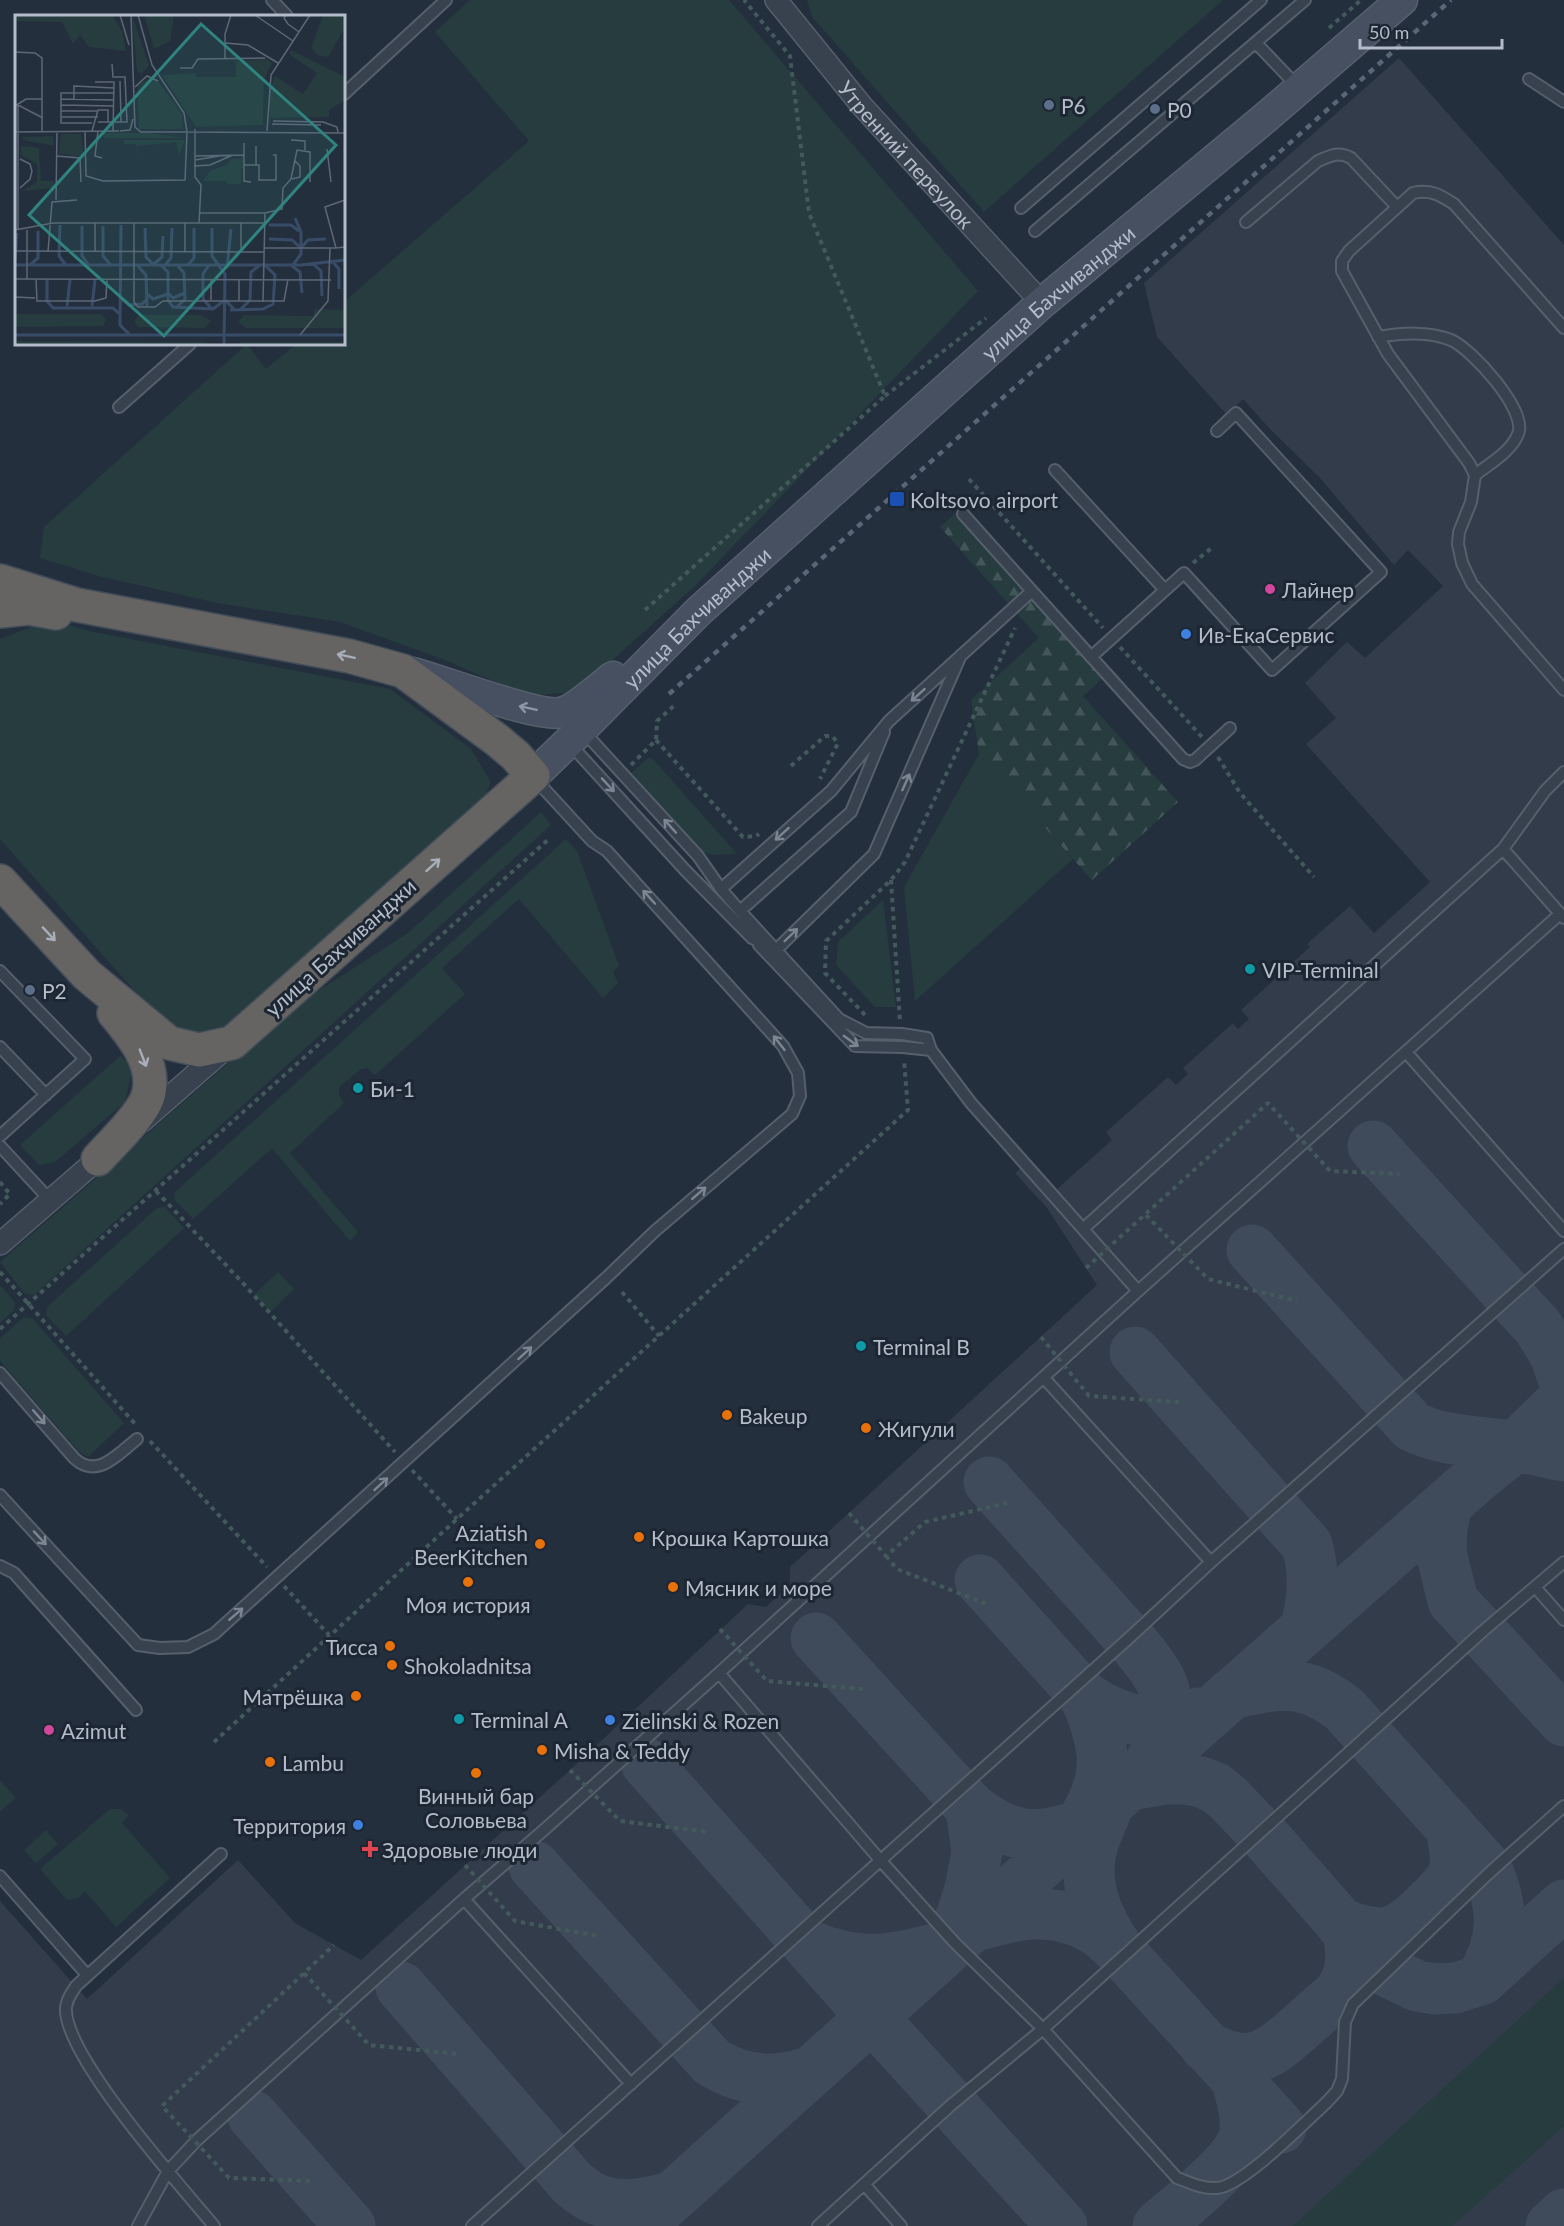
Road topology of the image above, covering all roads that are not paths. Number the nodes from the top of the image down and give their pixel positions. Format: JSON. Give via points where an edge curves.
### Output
{"nodes":[{"id":1,"x":272,"y":0,"type":"edge"},
{"id":2,"x":446,"y":0,"type":"edge"},
{"id":3,"x":776,"y":0,"type":"edge"},
{"id":4,"x":1261,"y":0,"type":"edge"},
{"id":5,"x":1305,"y":0,"type":"edge"},
{"id":6,"x":1402,"y":0,"type":"edge"},
{"id":7,"x":286,"y":15,"type":"edge"},
{"id":8,"x":1256,"y":43,"type":"junction"},
{"id":9,"x":1529,"y":79,"type":"dead end"},
{"id":10,"x":1300,"y":88,"type":"junction"},
{"id":11,"x":347,"y":90,"type":"edge"},
{"id":12,"x":1564,"y":102,"type":"edge"},
{"id":13,"x":1397,"y":207,"type":"junction"},
{"id":14,"x":1021,"y":208,"type":"dead end"},
{"id":15,"x":1246,"y":222,"type":"dead end"},
{"id":16,"x":1035,"y":231,"type":"dead end"},
{"id":17,"x":1042,"y":303,"type":"junction"},
{"id":18,"x":1564,"y":328,"type":"edge"},
{"id":19,"x":1378,"y":337,"type":"junction"},
{"id":20,"x":189,"y":345,"type":"edge"},
{"id":21,"x":119,"y":407,"type":"dead end"},
{"id":22,"x":1217,"y":430,"type":"dead end"},
{"id":23,"x":1055,"y":470,"type":"dead end"},
{"id":24,"x":1474,"y":475,"type":"junction"},
{"id":25,"x":963,"y":514,"type":"dead end"},
{"id":26,"x":0,"y":581,"type":"edge"},
{"id":27,"x":1165,"y":590,"type":"junction"},
{"id":28,"x":1032,"y":591,"type":"junction"},
{"id":29,"x":0,"y":611,"type":"edge"},
{"id":30,"x":192,"y":626,"type":"junction"},
{"id":31,"x":961,"y":655,"type":"junction"},
{"id":32,"x":1091,"y":657,"type":"junction"},
{"id":33,"x":403,"y":671,"type":"junction"},
{"id":34,"x":1564,"y":690,"type":"edge"},
{"id":35,"x":889,"y":721,"type":"junction"},
{"id":36,"x":572,"y":725,"type":"junction"},
{"id":37,"x":1230,"y":728,"type":"dead end"},
{"id":38,"x":1564,"y":772,"type":"edge"},
{"id":39,"x":533,"y":776,"type":"junction"},
{"id":40,"x":1503,"y":849,"type":"junction"},
{"id":41,"x":4,"y":881,"type":"edge"},
{"id":42,"x":721,"y":889,"type":"junction"},
{"id":43,"x":740,"y":911,"type":"junction"},
{"id":44,"x":1562,"y":916,"type":"edge"},
{"id":45,"x":753,"y":938,"type":"junction"},
{"id":46,"x":776,"y":950,"type":"junction"},
{"id":47,"x":0,"y":971,"type":"edge"},
{"id":48,"x":87,"y":975,"type":"junction"},
{"id":49,"x":232,"y":1043,"type":"junction"},
{"id":50,"x":0,"y":1047,"type":"edge"},
{"id":51,"x":931,"y":1050,"type":"junction"},
{"id":52,"x":1406,"y":1052,"type":"junction"},
{"id":53,"x":46,"y":1095,"type":"junction"},
{"id":54,"x":0,"y":1136,"type":"edge"},
{"id":55,"x":0,"y":1146,"type":"edge"},
{"id":56,"x":98,"y":1159,"type":"junction"},
{"id":57,"x":50,"y":1200,"type":"junction"},
{"id":58,"x":1083,"y":1229,"type":"junction"},
{"id":59,"x":1564,"y":1231,"type":"edge"},
{"id":60,"x":0,"y":1244,"type":"edge"},
{"id":61,"x":1564,"y":1249,"type":"edge"},
{"id":62,"x":1138,"y":1291,"type":"junction"},
{"id":63,"x":0,"y":1373,"type":"edge"},
{"id":64,"x":1044,"y":1378,"type":"junction"},
{"id":65,"x":140,"y":1436,"type":"road end"},
{"id":66,"x":0,"y":1495,"type":"edge"},
{"id":67,"x":1210,"y":1562,"type":"junction"},
{"id":68,"x":1564,"y":1562,"type":"edge"},
{"id":69,"x":0,"y":1566,"type":"edge"},
{"id":70,"x":1534,"y":1587,"type":"junction"},
{"id":71,"x":1564,"y":1620,"type":"edge"},
{"id":72,"x":719,"y":1673,"type":"junction"},
{"id":73,"x":136,"y":1710,"type":"dead end"},
{"id":74,"x":1564,"y":1806,"type":"edge"},
{"id":75,"x":221,"y":1854,"type":"dead end"},
{"id":76,"x":881,"y":1861,"type":"junction"},
{"id":77,"x":0,"y":1876,"type":"edge"},
{"id":78,"x":464,"y":1899,"type":"junction"},
{"id":79,"x":87,"y":1975,"type":"junction"},
{"id":80,"x":1043,"y":2029,"type":"junction"},
{"id":81,"x":631,"y":2084,"type":"junction"},
{"id":82,"x":168,"y":2171,"type":"junction"},
{"id":83,"x":864,"y":2184,"type":"junction"},
{"id":84,"x":138,"y":2226,"type":"edge"},
{"id":85,"x":214,"y":2226,"type":"edge"},
{"id":86,"x":472,"y":2226,"type":"edge"},
{"id":87,"x":818,"y":2226,"type":"edge"},
{"id":88,"x":901,"y":2226,"type":"edge"}],
"edges":[{"from":1,"to":7,"type":"lane"},
{"from":2,"to":11,"type":"lane"},
{"from":3,"to":17,"type":"street","name":"Утренний переулок","via":[[862,106]]},
{"from":4,"to":14,"type":"lane"},
{"from":5,"to":8,"type":"lane"},
{"from":6,"to":10,"type":"main road","name":"улица Бахчиванджи"},
{"from":8,"to":10,"type":"lane"},
{"from":8,"to":16,"type":"lane"},
{"from":9,"to":12,"type":"lane"},
{"from":10,"to":17,"type":"main road","name":"улица Бахчиванджи"},
{"from":13,"to":15,"type":"lane","via":[[1342,153],[1318,161]]},
{"from":13,"to":18,"type":"lane","via":[[1413,193],[1424,191],[1438,193],[1454,204]]},
{"from":13,"to":19,"type":"lane","via":[[1342,261],[1342,271]]},
{"from":17,"to":36,"type":"main road","name":"улица Бахчиванджи"},
{"from":19,"to":24,"type":"lane"},
{"from":19,"to":24,"type":"lane","via":[[1404,333],[1453,341],[1481,364],[1515,410],[1518,434],[1503,453]]},
{"from":20,"to":21,"type":"lane"},
{"from":22,"to":27,"type":"lane","via":[[1236,413],[1380,572],[1272,669],[1184,573]]},
{"from":23,"to":27,"type":"lane"},
{"from":24,"to":34,"type":"lane","via":[[1471,502],[1459,532],[1462,563],[1472,584]]},
{"from":25,"to":28,"type":"lane"},
{"from":26,"to":30,"type":"highway","via":[[77,605]]},
{"from":27,"to":32,"type":"lane"},
{"from":28,"to":31,"type":"lane"},
{"from":28,"to":32,"type":"lane"},
{"from":29,"to":30,"type":"highway","via":[[29,608],[144,627]]},
{"from":33,"to":30,"type":"highway","one_way":true,"via":[[349,656]]},
{"from":31,"to":35,"type":"lane","one_way":true},
{"from":46,"to":31,"type":"lane","one_way":true,"via":[[874,854]]},
{"from":32,"to":37,"type":"lane","via":[[1183,759],[1195,760]]},
{"from":36,"to":33,"type":"main road","one_way":true,"via":[[550,713]]},
{"from":33,"to":39,"type":"highway","via":[[497,740]]},
{"from":35,"to":42,"type":"lane","one_way":true,"via":[[831,791]]},
{"from":35,"to":43,"type":"lane","via":[[851,812]]},
{"from":36,"to":39,"type":"main road","name":"улица Бахчиванджи"},
{"from":42,"to":36,"type":"lane","one_way":true,"via":[[698,856]]},
{"from":36,"to":45,"type":"lane","one_way":true,"via":[[685,870]]},
{"from":38,"to":40,"type":"lane"},
{"from":49,"to":39,"type":"highway","name":"улица Бахчиванджи","one_way":true},
{"from":66,"to":39,"type":"lane","one_way":true,"via":[[138,1645],[188,1647],[214,1634],[277,1579],[655,1231],[792,1114],[800,1096],[798,1073],[783,1046],[615,860],[577,826]]},
{"from":40,"to":44,"type":"lane"},
{"from":40,"to":58,"type":"lane"},
{"from":41,"to":48,"type":"highway","one_way":true},
{"from":42,"to":43,"type":"lane"},
{"from":43,"to":46,"type":"lane"},
{"from":44,"to":52,"type":"lane"},
{"from":45,"to":46,"type":"lane"},
{"from":45,"to":51,"type":"lane","one_way":true,"via":[[855,1046]]},
{"from":46,"to":51,"type":"lane","via":[[839,1019],[866,1033],[927,1038]]},
{"from":47,"to":53,"type":"lane","via":[[85,1059]]},
{"from":48,"to":49,"type":"highway","via":[[169,1043],[200,1050]]},
{"from":48,"to":56,"type":"highway","one_way":true,"via":[[143,1054],[150,1077],[149,1094],[140,1111]]},
{"from":49,"to":56,"type":"street","name":"улица Бахчиванджи"},
{"from":50,"to":53,"type":"lane"},
{"from":51,"to":58,"type":"lane","via":[[971,1103]]},
{"from":52,"to":59,"type":"lane"},
{"from":52,"to":62,"type":"lane"},
{"from":53,"to":54,"type":"lane"},
{"from":55,"to":57,"type":"lane"},
{"from":56,"to":57,"type":"street","name":"улица Бахчиванджи"},
{"from":57,"to":60,"type":"street","name":"улица Бахчиванджи"},
{"from":58,"to":62,"type":"lane"},
{"from":61,"to":67,"type":"lane"},
{"from":62,"to":64,"type":"lane"},
{"from":63,"to":65,"type":"lane","one_way":true,"via":[[74,1458],[90,1468],[102,1465]]},
{"from":64,"to":67,"type":"lane"},
{"from":64,"to":72,"type":"lane"},
{"from":67,"to":76,"type":"lane"},
{"from":68,"to":70,"type":"lane"},
{"from":69,"to":73,"type":"lane","via":[[14,1573]]},
{"from":70,"to":71,"type":"lane"},
{"from":70,"to":80,"type":"lane"},
{"from":72,"to":76,"type":"lane"},
{"from":72,"to":78,"type":"lane"},
{"from":74,"to":80,"type":"lane","via":[[1353,2004],[1345,2022],[1342,2079],[1337,2091],[1229,2185],[1202,2187],[1177,2178]]},
{"from":75,"to":79,"type":"lane"},
{"from":76,"to":80,"type":"lane","via":[[955,1943]]},
{"from":76,"to":81,"type":"lane"},
{"from":77,"to":79,"type":"lane"},
{"from":78,"to":81,"type":"lane"},
{"from":78,"to":82,"type":"lane","via":[[197,2140]]},
{"from":79,"to":82,"type":"lane","via":[[68,1999],[66,2012],[72,2033],[107,2092]]},
{"from":80,"to":83,"type":"lane"},
{"from":81,"to":86,"type":"lane"},
{"from":82,"to":84,"type":"lane"},
{"from":82,"to":85,"type":"lane"},
{"from":83,"to":87,"type":"lane"},
{"from":83,"to":88,"type":"lane"}]}
